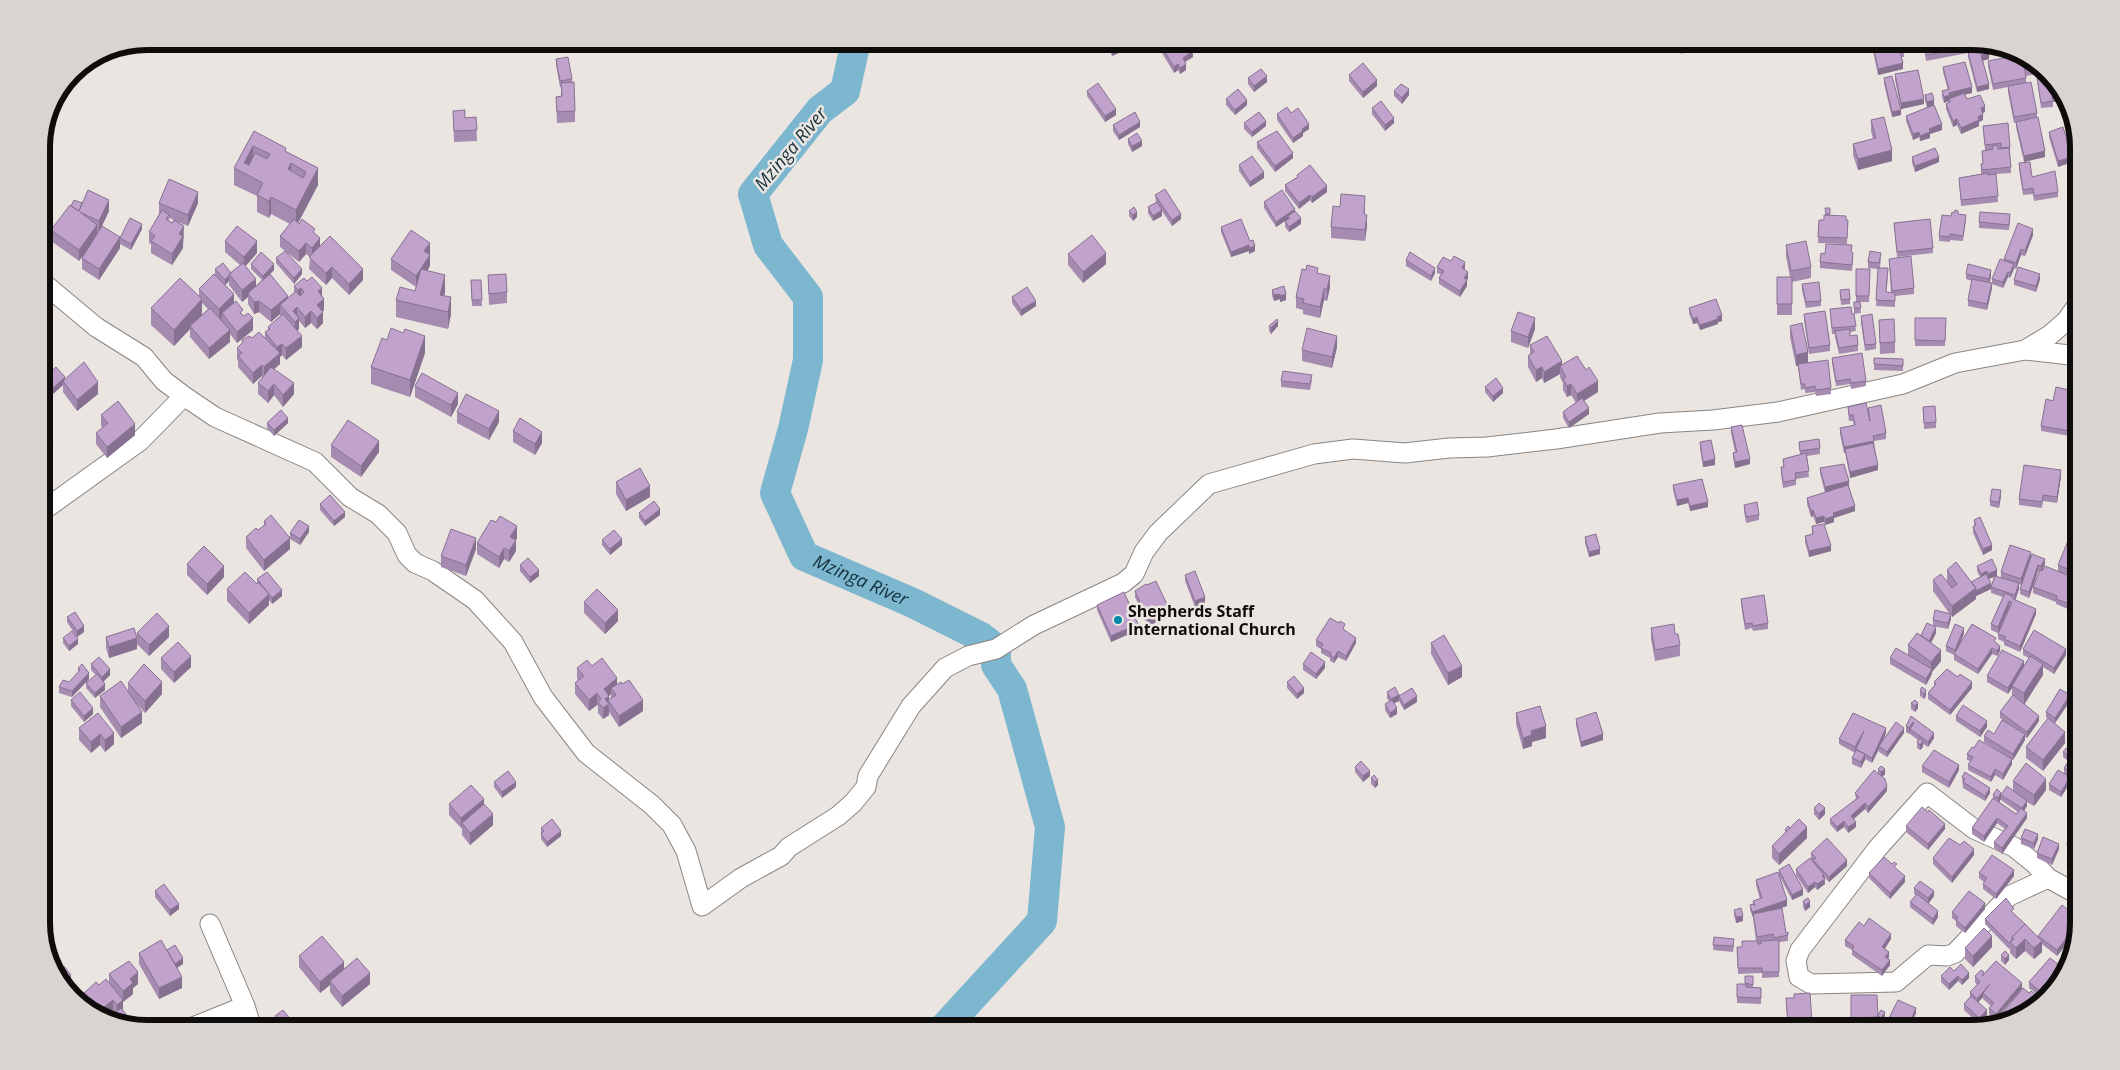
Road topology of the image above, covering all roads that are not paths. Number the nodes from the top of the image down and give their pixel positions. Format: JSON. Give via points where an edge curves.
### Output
{"nodes":[{"id":1,"x":50,"y":288,"type":"edge"},
{"id":2,"x":2070,"y":315,"type":"edge"},
{"id":3,"x":2025,"y":350,"type":"junction"},
{"id":4,"x":2070,"y":355,"type":"edge"},
{"id":5,"x":184,"y":396,"type":"junction"},
{"id":6,"x":50,"y":506,"type":"edge"},
{"id":7,"x":2048,"y":878,"type":"junction"},
{"id":8,"x":2070,"y":889,"type":"edge"},
{"id":9,"x":210,"y":924,"type":"dead end"},
{"id":10,"x":245,"y":1006,"type":"junction"},
{"id":11,"x":210,"y":1020,"type":"edge"},
{"id":12,"x":249,"y":1020,"type":"edge"}],
"edges":[{"from":1,"to":5,"type":"street","via":[[96,327],[144,357],[164,380]]},
{"from":2,"to":3,"type":"street","via":[[2050,335]]},
{"from":3,"to":4,"type":"street"},
{"from":3,"to":5,"type":"street","via":[[1955,363],[1903,384],[1778,412],[1660,423],[1556,440],[1487,447],[1405,453],[1353,449],[1314,454],[1209,484],[1158,533],[1134,574],[1123,584],[1034,625],[996,649],[968,656],[945,668],[911,706],[853,803],[788,847],[781,856],[741,878],[702,906],[686,851],[672,825],[586,753],[543,697],[513,642],[475,600],[416,563],[397,533],[378,514],[350,497],[315,462],[215,417]]},
{"from":5,"to":6,"type":"street","via":[[140,441]]},
{"from":7,"to":7,"type":"street","via":[[2014,847],[1974,830],[1927,793],[1877,849],[1800,950],[1796,961],[1797,973],[1811,984],[1896,982],[1928,955],[1955,953],[2009,896]]},
{"from":7,"to":8,"type":"street"},
{"from":9,"to":10,"type":"street"},
{"from":10,"to":11,"type":"street"},
{"from":10,"to":12,"type":"street"}]}
